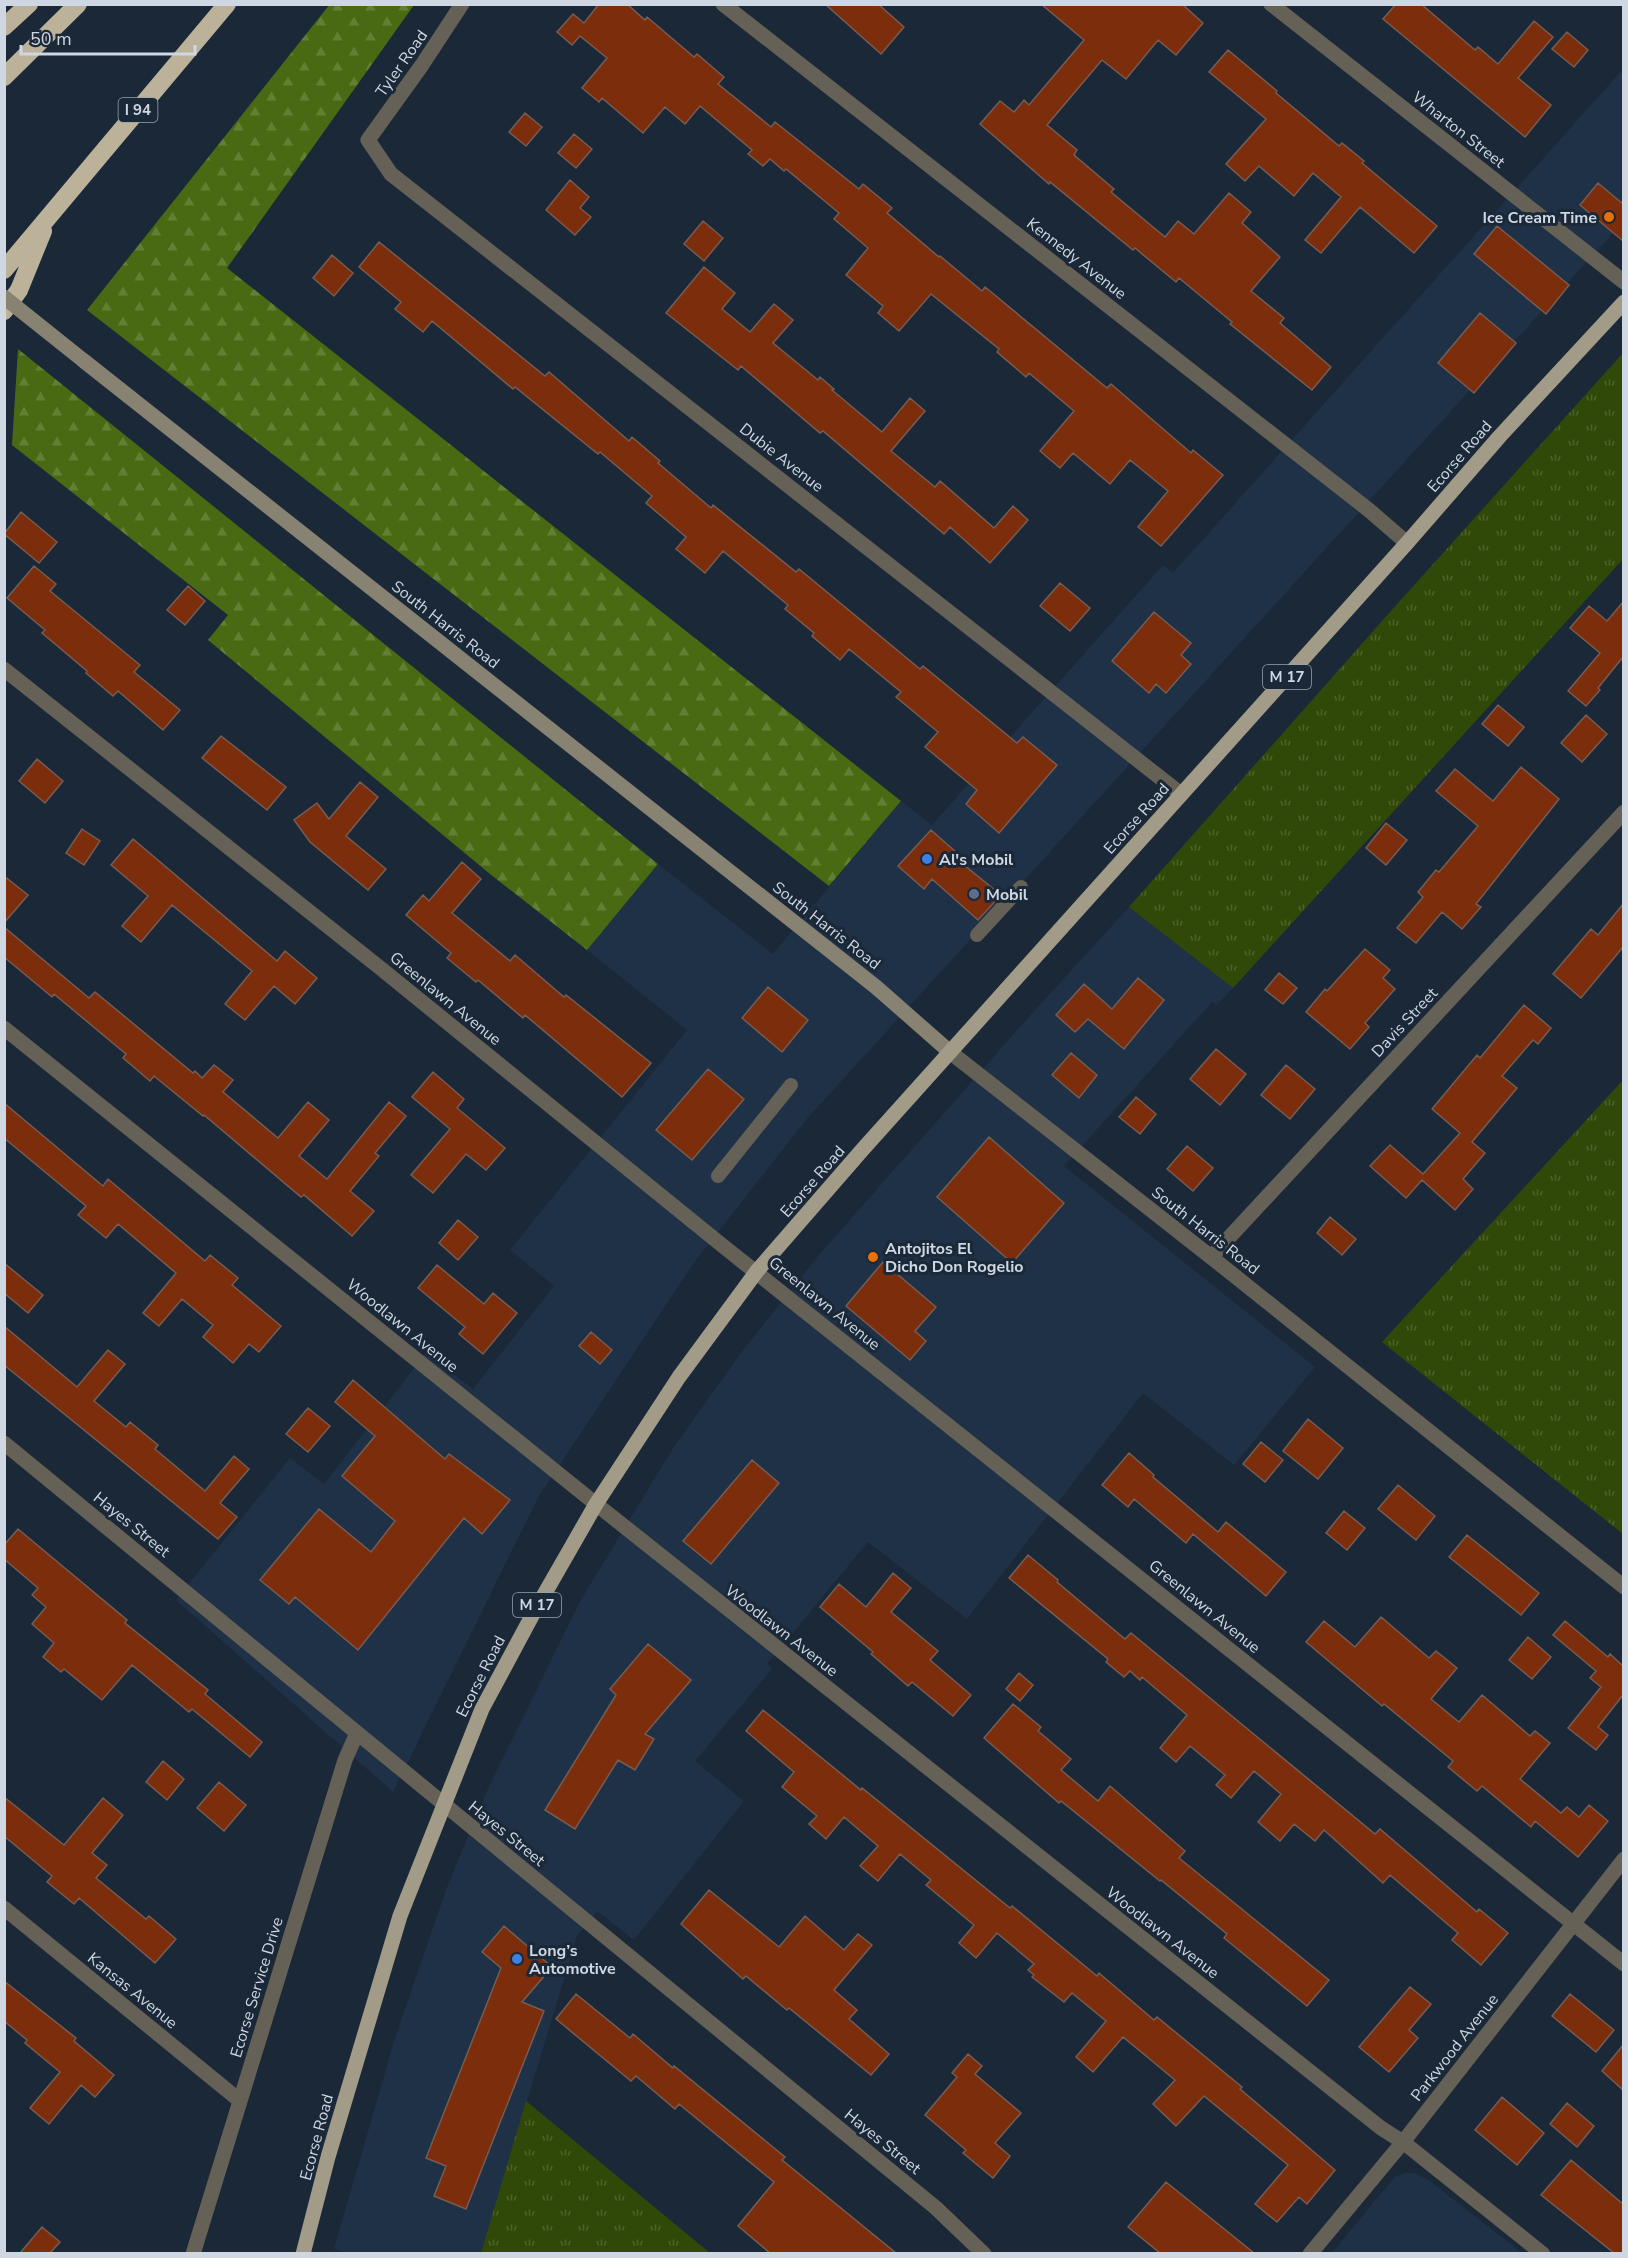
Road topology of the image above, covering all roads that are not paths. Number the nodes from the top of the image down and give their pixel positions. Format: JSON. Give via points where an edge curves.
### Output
{"nodes":[{"id":1,"x":29,"y":4,"type":"edge"},
{"id":2,"x":78,"y":4,"type":"edge"},
{"id":3,"x":227,"y":4,"type":"edge"},
{"id":4,"x":462,"y":4,"type":"edge"},
{"id":5,"x":723,"y":4,"type":"edge"},
{"id":6,"x":1271,"y":4,"type":"edge"},
{"id":7,"x":4,"y":27,"type":"edge"},
{"id":8,"x":4,"y":77,"type":"edge"},
{"id":9,"x":368,"y":140,"type":"joint"},
{"id":10,"x":50,"y":216,"type":"junction"},
{"id":11,"x":4,"y":270,"type":"edge"},
{"id":12,"x":1623,"y":282,"type":"edge"},
{"id":13,"x":4,"y":297,"type":"edge"},
{"id":14,"x":1623,"y":302,"type":"edge"},
{"id":15,"x":4,"y":311,"type":"edge"},
{"id":16,"x":1407,"y":543,"type":"junction"},
{"id":17,"x":4,"y":669,"type":"edge"},
{"id":18,"x":1181,"y":794,"type":"junction"},
{"id":19,"x":1623,"y":812,"type":"edge"},
{"id":20,"x":1021,"y":887,"type":"dead end"},
{"id":21,"x":977,"y":935,"type":"dead end"},
{"id":22,"x":4,"y":1028,"type":"edge"},
{"id":23,"x":950,"y":1052,"type":"junction"},
{"id":24,"x":791,"y":1085,"type":"dead end"},
{"id":25,"x":718,"y":1176,"type":"dead end"},
{"id":26,"x":1211,"y":1257,"type":"junction"},
{"id":27,"x":757,"y":1271,"type":"junction"},
{"id":28,"x":4,"y":1443,"type":"edge"},
{"id":29,"x":596,"y":1504,"type":"junction"},
{"id":30,"x":1623,"y":1587,"type":"edge"},
{"id":31,"x":357,"y":1732,"type":"junction"},
{"id":32,"x":443,"y":1804,"type":"junction"},
{"id":33,"x":1623,"y":1859,"type":"edge"},
{"id":34,"x":4,"y":1908,"type":"edge"},
{"id":35,"x":1572,"y":1923,"type":"junction"},
{"id":36,"x":1623,"y":1964,"type":"edge"},
{"id":37,"x":239,"y":2100,"type":"junction"},
{"id":38,"x":1403,"y":2142,"type":"junction"},
{"id":39,"x":193,"y":2253,"type":"edge"},
{"id":40,"x":303,"y":2253,"type":"edge"},
{"id":41,"x":984,"y":2253,"type":"edge"},
{"id":42,"x":1310,"y":2253,"type":"edge"},
{"id":43,"x":1543,"y":2253,"type":"edge"}],
"edges":[{"from":1,"to":7,"type":"highway"},
{"from":2,"to":8,"type":"highway"},
{"from":3,"to":10,"type":"highway","number":"I 94"},
{"from":4,"to":9,"type":"street","name":"Tyler Road"},
{"from":5,"to":16,"type":"street","name":"Kennedy Avenue"},
{"from":6,"to":12,"type":"street","name":"Wharton Street"},
{"from":9,"to":18,"type":"street","name":"Dubie Avenue","via":[[391,174]]},
{"from":10,"to":11,"type":"highway","number":"I 94"},
{"from":10,"to":15,"type":"highway","via":[[19,290]]},
{"from":13,"to":23,"type":"main road","name":"South Harris Road","bridge":true,"via":[[867,980]]},
{"from":14,"to":16,"type":"main road","name":"Ecorse Road","number":"M 17"},
{"from":16,"to":18,"type":"main road","name":"Ecorse Road","number":"M 17"},
{"from":17,"to":27,"type":"street","name":"Greenlawn Avenue"},
{"from":18,"to":23,"type":"main road","name":"Ecorse Road","number":"M 17"},
{"from":19,"to":26,"type":"street","name":"Davis Street"},
{"from":20,"to":21,"type":"lane"},
{"from":22,"to":29,"type":"street","name":"Woodlawn Avenue"},
{"from":23,"to":26,"type":"street","name":"South Harris Road"},
{"from":23,"to":27,"type":"main road","name":"Ecorse Road","number":"M 17"},
{"from":24,"to":25,"type":"lane"},
{"from":26,"to":30,"type":"street","name":"South Harris Road"},
{"from":27,"to":29,"type":"main road","name":"Ecorse Road","number":"M 17","via":[[679,1377]]},
{"from":27,"to":35,"type":"street","name":"Greenlawn Avenue"},
{"from":28,"to":31,"type":"street","name":"Hayes Street"},
{"from":29,"to":32,"type":"main road","name":"Ecorse Road","number":"M 17","via":[[482,1709]]},
{"from":29,"to":38,"type":"street","name":"Woodlawn Avenue","via":[[1380,2128]]},
{"from":31,"to":32,"type":"street","name":"Hayes Street"},
{"from":31,"to":37,"type":"street","name":"Ecorse Service Drive"},
{"from":32,"to":40,"type":"main road","name":"Ecorse Road","number":"M 17","via":[[399,1916]]},
{"from":32,"to":41,"type":"street","name":"Hayes Street","via":[[936,2208]]},
{"from":33,"to":35,"type":"street","name":"Parkwood Avenue"},
{"from":34,"to":37,"type":"street","name":"Kansas Avenue"},
{"from":35,"to":36,"type":"street","name":"Greenlawn Avenue"},
{"from":35,"to":38,"type":"street","name":"Parkwood Avenue"},
{"from":37,"to":39,"type":"street","name":"Ecorse Service Drive"},
{"from":38,"to":42,"type":"street","name":"Parkwood Avenue"},
{"from":38,"to":43,"type":"street","name":"Woodlawn Avenue"}]}
